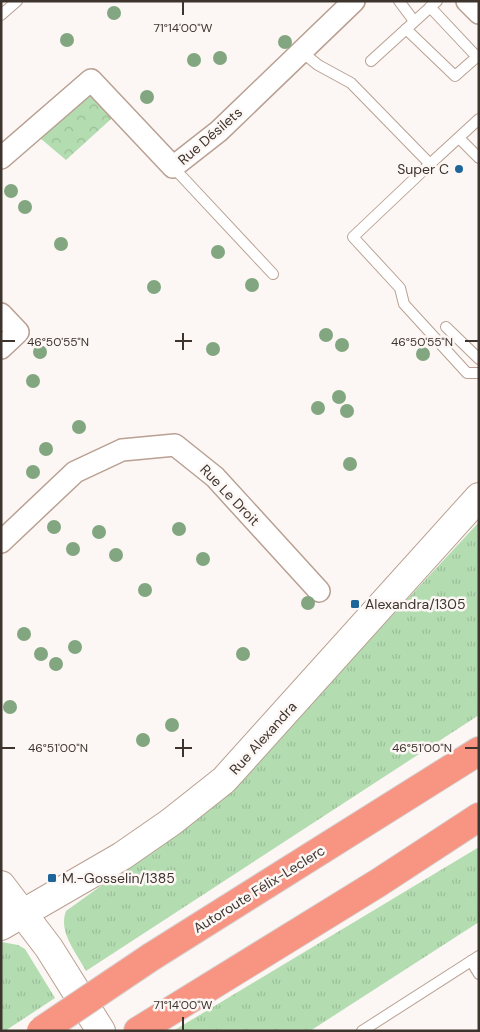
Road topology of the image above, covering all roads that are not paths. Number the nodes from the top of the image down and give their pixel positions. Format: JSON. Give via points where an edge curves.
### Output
{"nodes":[{"id":1,"x":16,"y":1,"type":"edge"},
{"id":2,"x":354,"y":1,"type":"edge"},
{"id":3,"x":399,"y":1,"type":"edge"},
{"id":4,"x":467,"y":1,"type":"edge"},
{"id":5,"x":433,"y":4,"type":"edge"},
{"id":6,"x":479,"y":14,"type":"edge"},
{"id":7,"x":1,"y":15,"type":"edge"},
{"id":8,"x":414,"y":21,"type":"junction"},
{"id":9,"x":406,"y":29,"type":"junction"},
{"id":10,"x":302,"y":52,"type":"junction"},
{"id":11,"x":478,"y":56,"type":"edge"},
{"id":12,"x":371,"y":62,"type":"dead end"},
{"id":13,"x":479,"y":119,"type":"edge"},
{"id":14,"x":458,"y":138,"type":"junction"},
{"id":15,"x":1,"y":158,"type":"edge"},
{"id":16,"x":479,"y":158,"type":"edge"},
{"id":17,"x":430,"y":164,"type":"junction"},
{"id":18,"x":173,"y":168,"type":"junction"},
{"id":19,"x":273,"y":274,"type":"dead end"},
{"id":20,"x":1,"y":314,"type":"edge"},
{"id":21,"x":446,"y":327,"type":"dead end"},
{"id":22,"x":1,"y":348,"type":"edge"},
{"id":23,"x":479,"y":359,"type":"edge"},
{"id":24,"x":479,"y":373,"type":"edge"},
{"id":25,"x":479,"y":497,"type":"edge"},
{"id":26,"x":1,"y":542,"type":"edge"},
{"id":27,"x":319,"y":591,"type":"dead end"},
{"id":28,"x":479,"y":751,"type":"edge"},
{"id":29,"x":479,"y":817,"type":"edge"},
{"id":30,"x":479,"y":835,"type":"edge"},
{"id":31,"x":378,"y":883,"type":"junction"},
{"id":32,"x":1,"y":885,"type":"edge"},
{"id":33,"x":12,"y":920,"type":"edge"},
{"id":34,"x":475,"y":958,"type":"edge"},
{"id":35,"x":479,"y":974,"type":"edge"},
{"id":36,"x":41,"y":1031,"type":"edge"},
{"id":37,"x":102,"y":1031,"type":"edge"},
{"id":38,"x":138,"y":1031,"type":"edge"},
{"id":39,"x":362,"y":1031,"type":"edge"}],
"edges":[{"from":1,"to":7,"type":"lane"},
{"from":2,"to":10,"type":"street","name":"Rue Désilets"},
{"from":3,"to":8,"type":"lane"},
{"from":4,"to":6,"type":"street"},
{"from":5,"to":8,"type":"lane"},
{"from":5,"to":11,"type":"lane"},
{"from":8,"to":9,"type":"lane"},
{"from":9,"to":11,"type":"lane","via":[[454,76]]},
{"from":9,"to":12,"type":"lane"},
{"from":10,"to":17,"type":"lane","via":[[350,83]]},
{"from":10,"to":18,"type":"street","name":"Rue Désilets","via":[[219,131]]},
{"from":13,"to":14,"type":"lane"},
{"from":14,"to":16,"type":"lane"},
{"from":14,"to":17,"type":"lane"},
{"from":15,"to":18,"type":"street","name":"Rue Désilets","via":[[91,80]]},
{"from":17,"to":24,"type":"lane","via":[[352,237],[400,288],[404,304],[467,374]]},
{"from":18,"to":19,"type":"lane"},
{"from":20,"to":22,"type":"street","via":[[18,332]]},
{"from":21,"to":23,"type":"lane"},
{"from":25,"to":33,"type":"street","name":"Rue Alexandra","via":[[224,780],[122,856]]},
{"from":26,"to":27,"type":"street","name":"Rue Le Droit","via":[[75,472],[122,450],[175,445],[215,477]]},
{"from":28,"to":36,"type":"highway","name":"Autoroute Félix-Leclerc","bridge":true,"via":[[151,957]]},
{"from":29,"to":31,"type":"highway"},
{"from":30,"to":31,"type":"highway"},
{"from":31,"to":38,"type":"highway"},
{"from":32,"to":33,"type":"street"},
{"from":33,"to":37,"type":"street","via":[[49,948]]},
{"from":34,"to":35,"type":"lane"},
{"from":34,"to":39,"type":"lane"}]}
